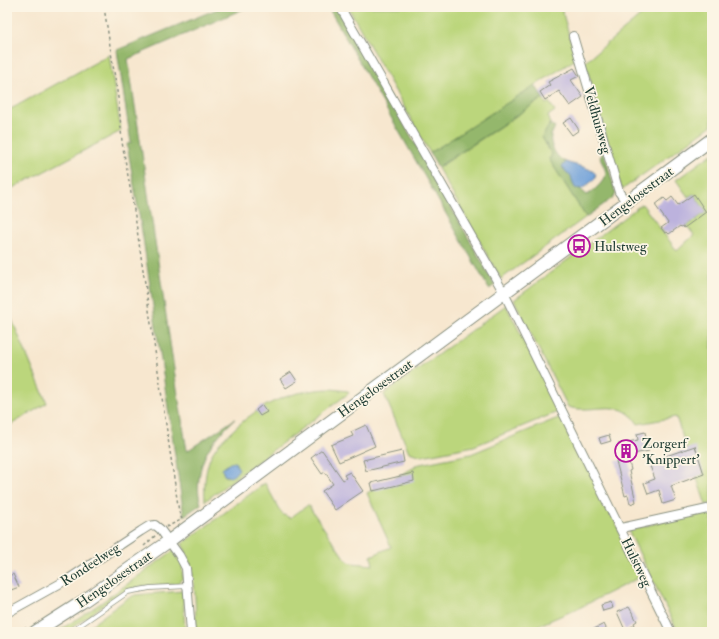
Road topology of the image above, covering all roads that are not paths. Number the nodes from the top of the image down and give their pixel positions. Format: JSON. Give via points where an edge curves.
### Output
{"nodes":[{"id":1,"x":340,"y":7,"type":"edge"},
{"id":2,"x":574,"y":36,"type":"dead end"},
{"id":3,"x":712,"y":139,"type":"edge"},
{"id":4,"x":627,"y":203,"type":"junction"},
{"id":5,"x":504,"y":293,"type":"junction"},
{"id":6,"x":712,"y":508,"type":"edge"},
{"id":7,"x":621,"y":528,"type":"junction"},
{"id":8,"x":169,"y":541,"type":"junction"},
{"id":9,"x":188,"y":586,"type":"junction"},
{"id":10,"x":7,"y":613,"type":"edge"},
{"id":11,"x":36,"y":632,"type":"edge"},
{"id":12,"x":70,"y":632,"type":"edge"},
{"id":13,"x":191,"y":632,"type":"edge"},
{"id":14,"x":672,"y":632,"type":"edge"}],
"edges":[{"from":1,"to":5,"type":"street","name":"Hulstweg"},
{"from":2,"to":4,"type":"street","name":"Veldhuisweg","via":[[619,192]]},
{"from":3,"to":4,"type":"main road","name":"Hengelosestraat"},
{"from":4,"to":5,"type":"main road","name":"Hengelosestraat"},
{"from":5,"to":7,"type":"street","name":"Hulstweg"},
{"from":5,"to":8,"type":"main road","name":"Hengelosestraat"},
{"from":6,"to":7,"type":"street"},
{"from":7,"to":14,"type":"street","name":"Hulstweg"},
{"from":8,"to":9,"type":"street","via":[[186,568]]},
{"from":8,"to":10,"type":"street","name":"Rondeelweg","via":[[155,525],[149,526],[70,578]]},
{"from":8,"to":11,"type":"main road","name":"Hengelosestraat"},
{"from":9,"to":12,"type":"lane","via":[[128,592]]},
{"from":9,"to":13,"type":"street"}]}
